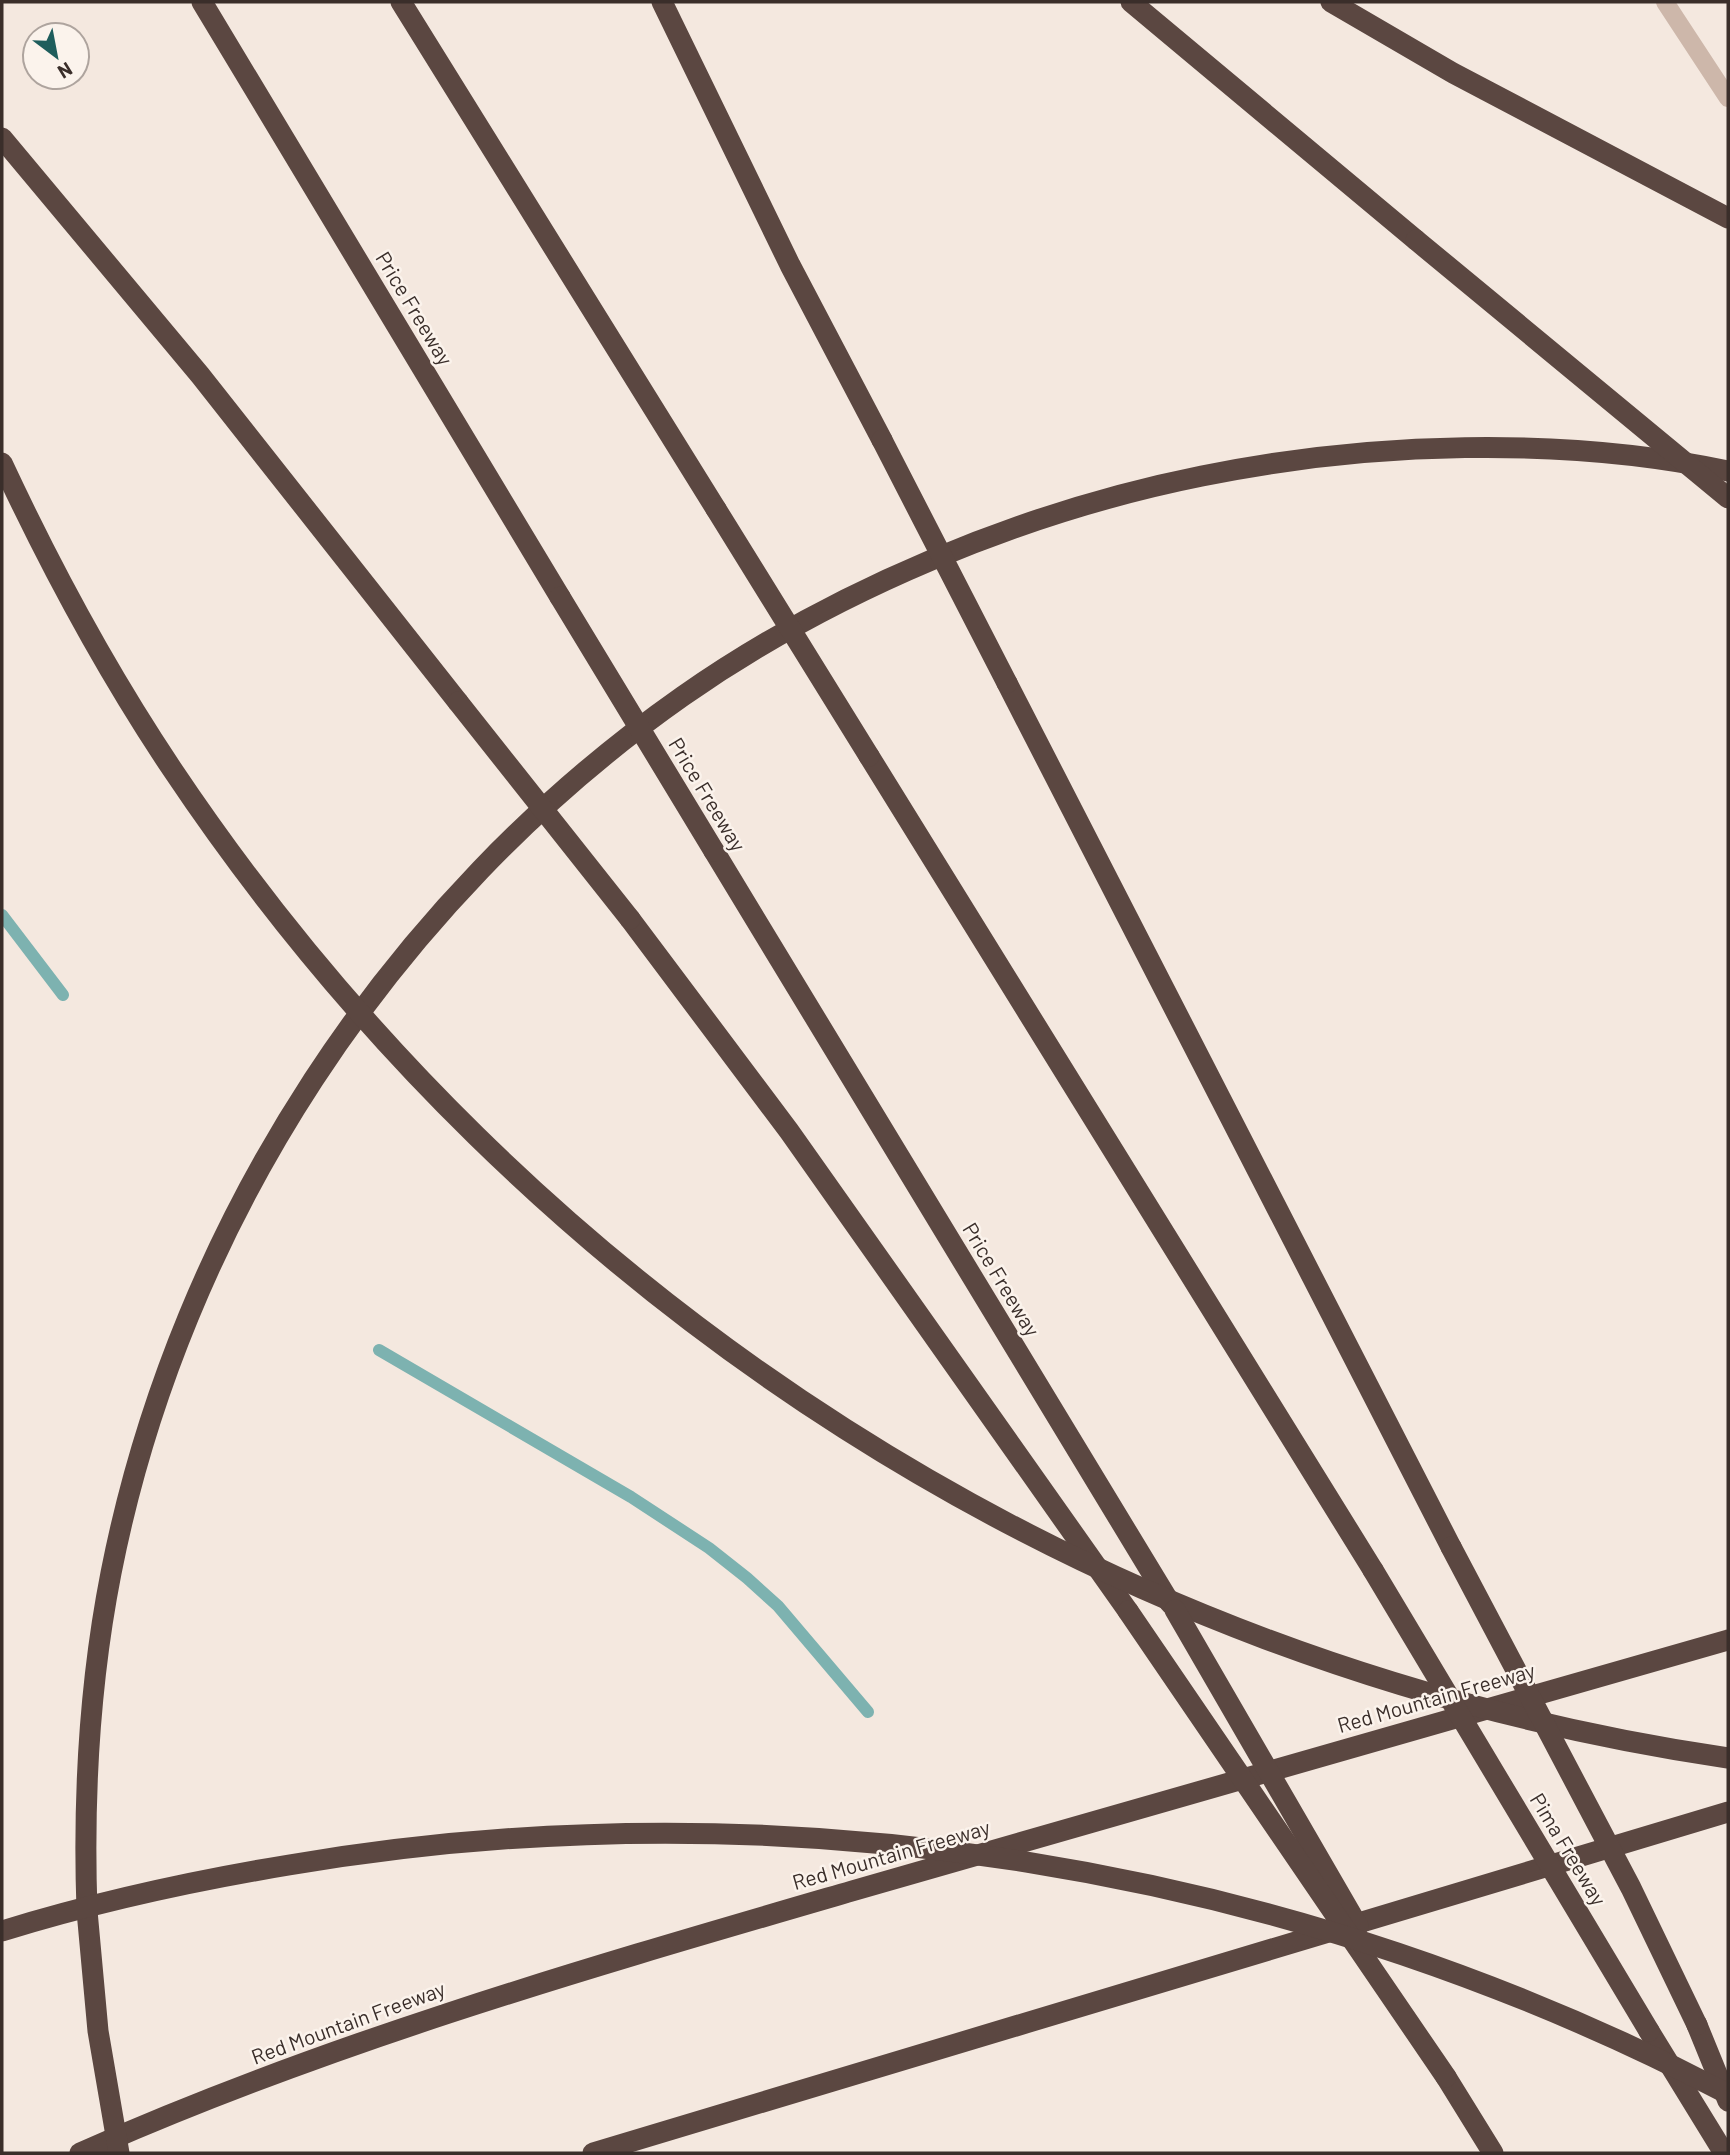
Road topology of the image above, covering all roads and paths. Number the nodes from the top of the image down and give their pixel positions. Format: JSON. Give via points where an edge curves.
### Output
{"nodes":[{"id":1,"x":202,"y":2,"type":"edge"},
{"id":2,"x":401,"y":2,"type":"edge"},
{"id":3,"x":662,"y":2,"type":"edge"},
{"id":4,"x":1131,"y":2,"type":"edge"},
{"id":5,"x":1331,"y":2,"type":"edge"},
{"id":6,"x":1665,"y":2,"type":"edge"},
{"id":7,"x":1728,"y":98,"type":"edge"},
{"id":8,"x":2,"y":138,"type":"edge"},
{"id":9,"x":1728,"y":218,"type":"edge"},
{"id":10,"x":2,"y":463,"type":"edge"},
{"id":11,"x":1728,"y":471,"type":"edge"},
{"id":12,"x":1728,"y":498,"type":"edge"},
{"id":13,"x":1728,"y":1640,"type":"edge"},
{"id":14,"x":1728,"y":1758,"type":"edge"},
{"id":15,"x":1728,"y":1812,"type":"edge"},
{"id":16,"x":2,"y":1931,"type":"edge"},
{"id":17,"x":1446,"y":2077,"type":"junction"},
{"id":18,"x":1728,"y":2094,"type":"edge"},
{"id":19,"x":1728,"y":2101,"type":"edge"},
{"id":20,"x":80,"y":2153,"type":"edge"},
{"id":21,"x":119,"y":2153,"type":"edge"},
{"id":22,"x":593,"y":2153,"type":"edge"},
{"id":23,"x":1493,"y":2153,"type":"edge"},
{"id":24,"x":1724,"y":2153,"type":"edge"}],
"edges":[{"from":1,"to":17,"type":"highway","name":"Price Freeway","bridge":true,"via":[[1174,1610]]},
{"from":2,"to":24,"type":"highway","name":"Pima Freeway","bridge":true,"via":[[1373,1570]]},
{"from":3,"to":19,"type":"highway","bridge":true,"via":[[790,265],[1631,1888]]},
{"from":4,"to":12,"type":"highway","bridge":true},
{"from":5,"to":9,"type":"highway","via":[[1453,73]]},
{"from":6,"to":7,"type":"lane"},
{"from":8,"to":17,"type":"highway","bridge":true,"via":[[200,374],[629,919],[789,1131],[1128,1611]]},
{"from":10,"to":14,"type":"highway","bridge":true,"via":[[131,704],[214,830],[297,940],[404,1064],[466,1126],[564,1219],[681,1316],[802,1403],[930,1481],[1063,1552],[1202,1614],[1343,1666],[1489,1709]]},
{"from":11,"to":21,"type":"highway","bridge":true,"via":[[1571,452],[1418,450],[1278,463],[1121,495],[970,545],[869,589],[773,639],[681,697],[503,847],[427,928],[359,1014],[296,1106],[241,1202],[196,1300],[140,1459],[103,1620],[89,1735],[85,1854],[98,2031]]},
{"from":13,"to":20,"type":"highway","name":"Red Mountain Freeway","via":[[595,1965],[383,2033]]},
{"from":15,"to":22,"type":"highway"},
{"from":16,"to":18,"type":"highway","bridge":true,"via":[[204,1880],[328,1858],[467,1841],[703,1833],[909,1845],[1108,1875],[1347,1936],[1566,2018]]},
{"from":17,"to":23,"type":"highway"}]}
